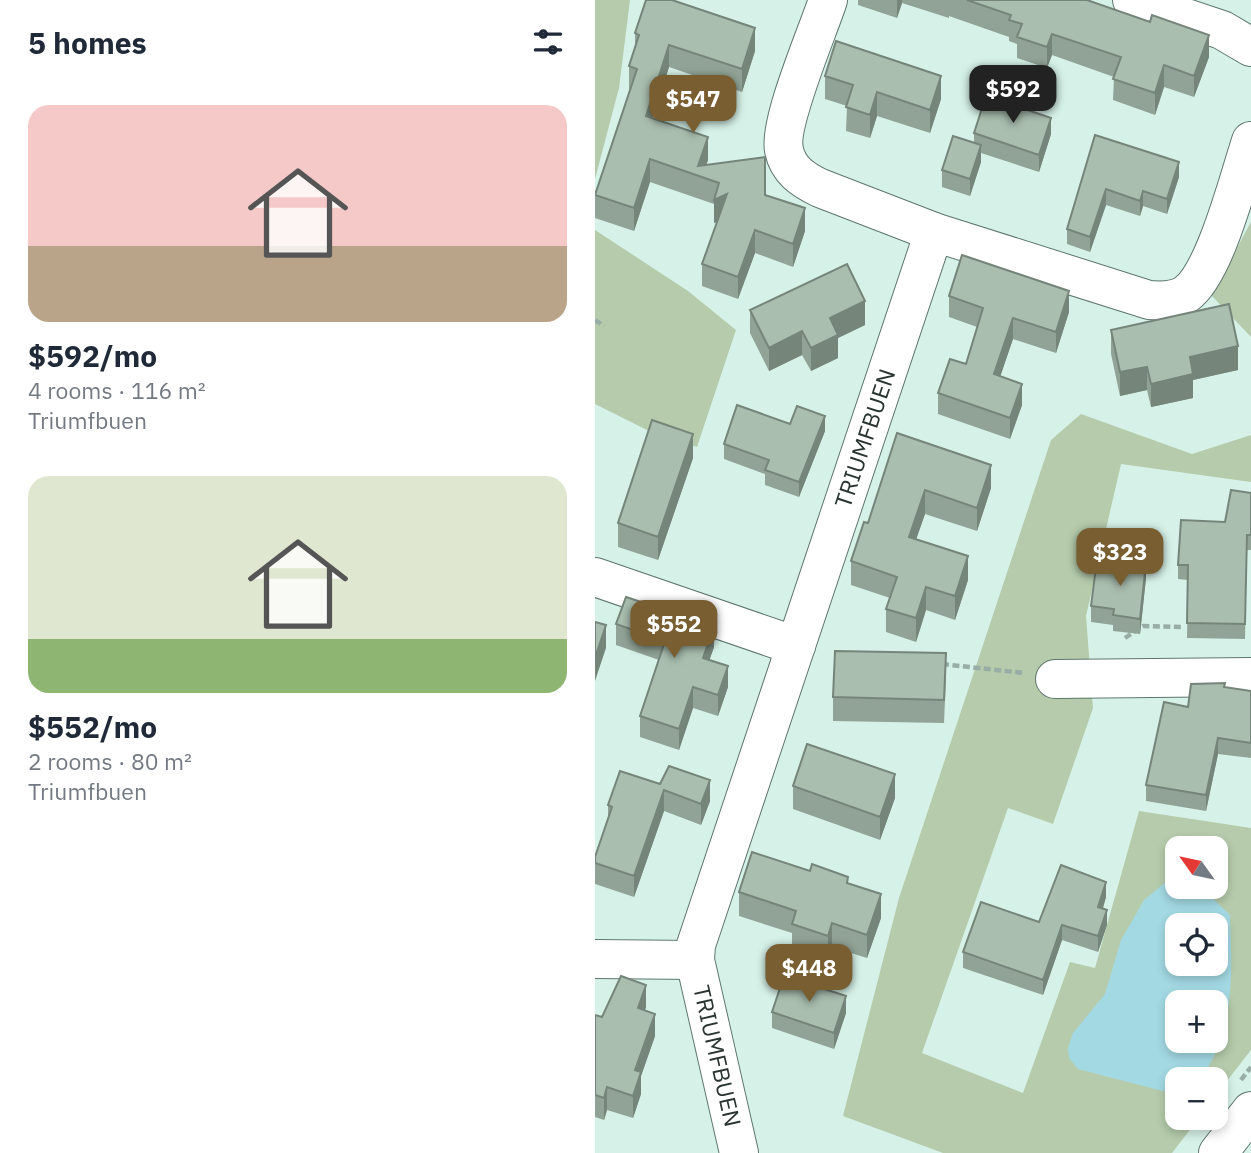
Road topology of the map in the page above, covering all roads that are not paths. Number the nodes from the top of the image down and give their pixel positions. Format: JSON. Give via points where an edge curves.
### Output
{"nodes":[{"id":1,"x":828,"y":0,"type":"edge"},
{"id":2,"x":1132,"y":0,"type":"edge"},
{"id":3,"x":1251,"y":47,"type":"edge"},
{"id":4,"x":1251,"y":141,"type":"edge"},
{"id":5,"x":934,"y":232,"type":"junction"},
{"id":6,"x":595,"y":577,"type":"edge"},
{"id":7,"x":796,"y":646,"type":"junction"},
{"id":8,"x":1251,"y":677,"type":"edge"},
{"id":9,"x":1055,"y":679,"type":"road end"},
{"id":10,"x":595,"y":959,"type":"edge"},
{"id":11,"x":695,"y":960,"type":"junction"},
{"id":12,"x":739,"y":1153,"type":"edge"}],
"edges":[{"from":1,"to":5,"type":"street","via":[[785,127],[784,149],[791,168],[804,181]]},
{"from":2,"to":3,"type":"street","via":[[1221,30]]},
{"from":4,"to":5,"type":"street","via":[[1208,268],[1184,295],[1167,301],[1149,300]]},
{"from":5,"to":7,"type":"street","name":"TRIUMFBUEN"},
{"from":6,"to":7,"type":"street"},
{"from":7,"to":11,"type":"street","name":"TRIUMFBUEN","via":[[699,931]]},
{"from":8,"to":9,"type":"street"},
{"from":10,"to":11,"type":"street","name":"TRIUMFBUEN"},
{"from":11,"to":12,"type":"street","name":"TRIUMFBUEN"}]}
